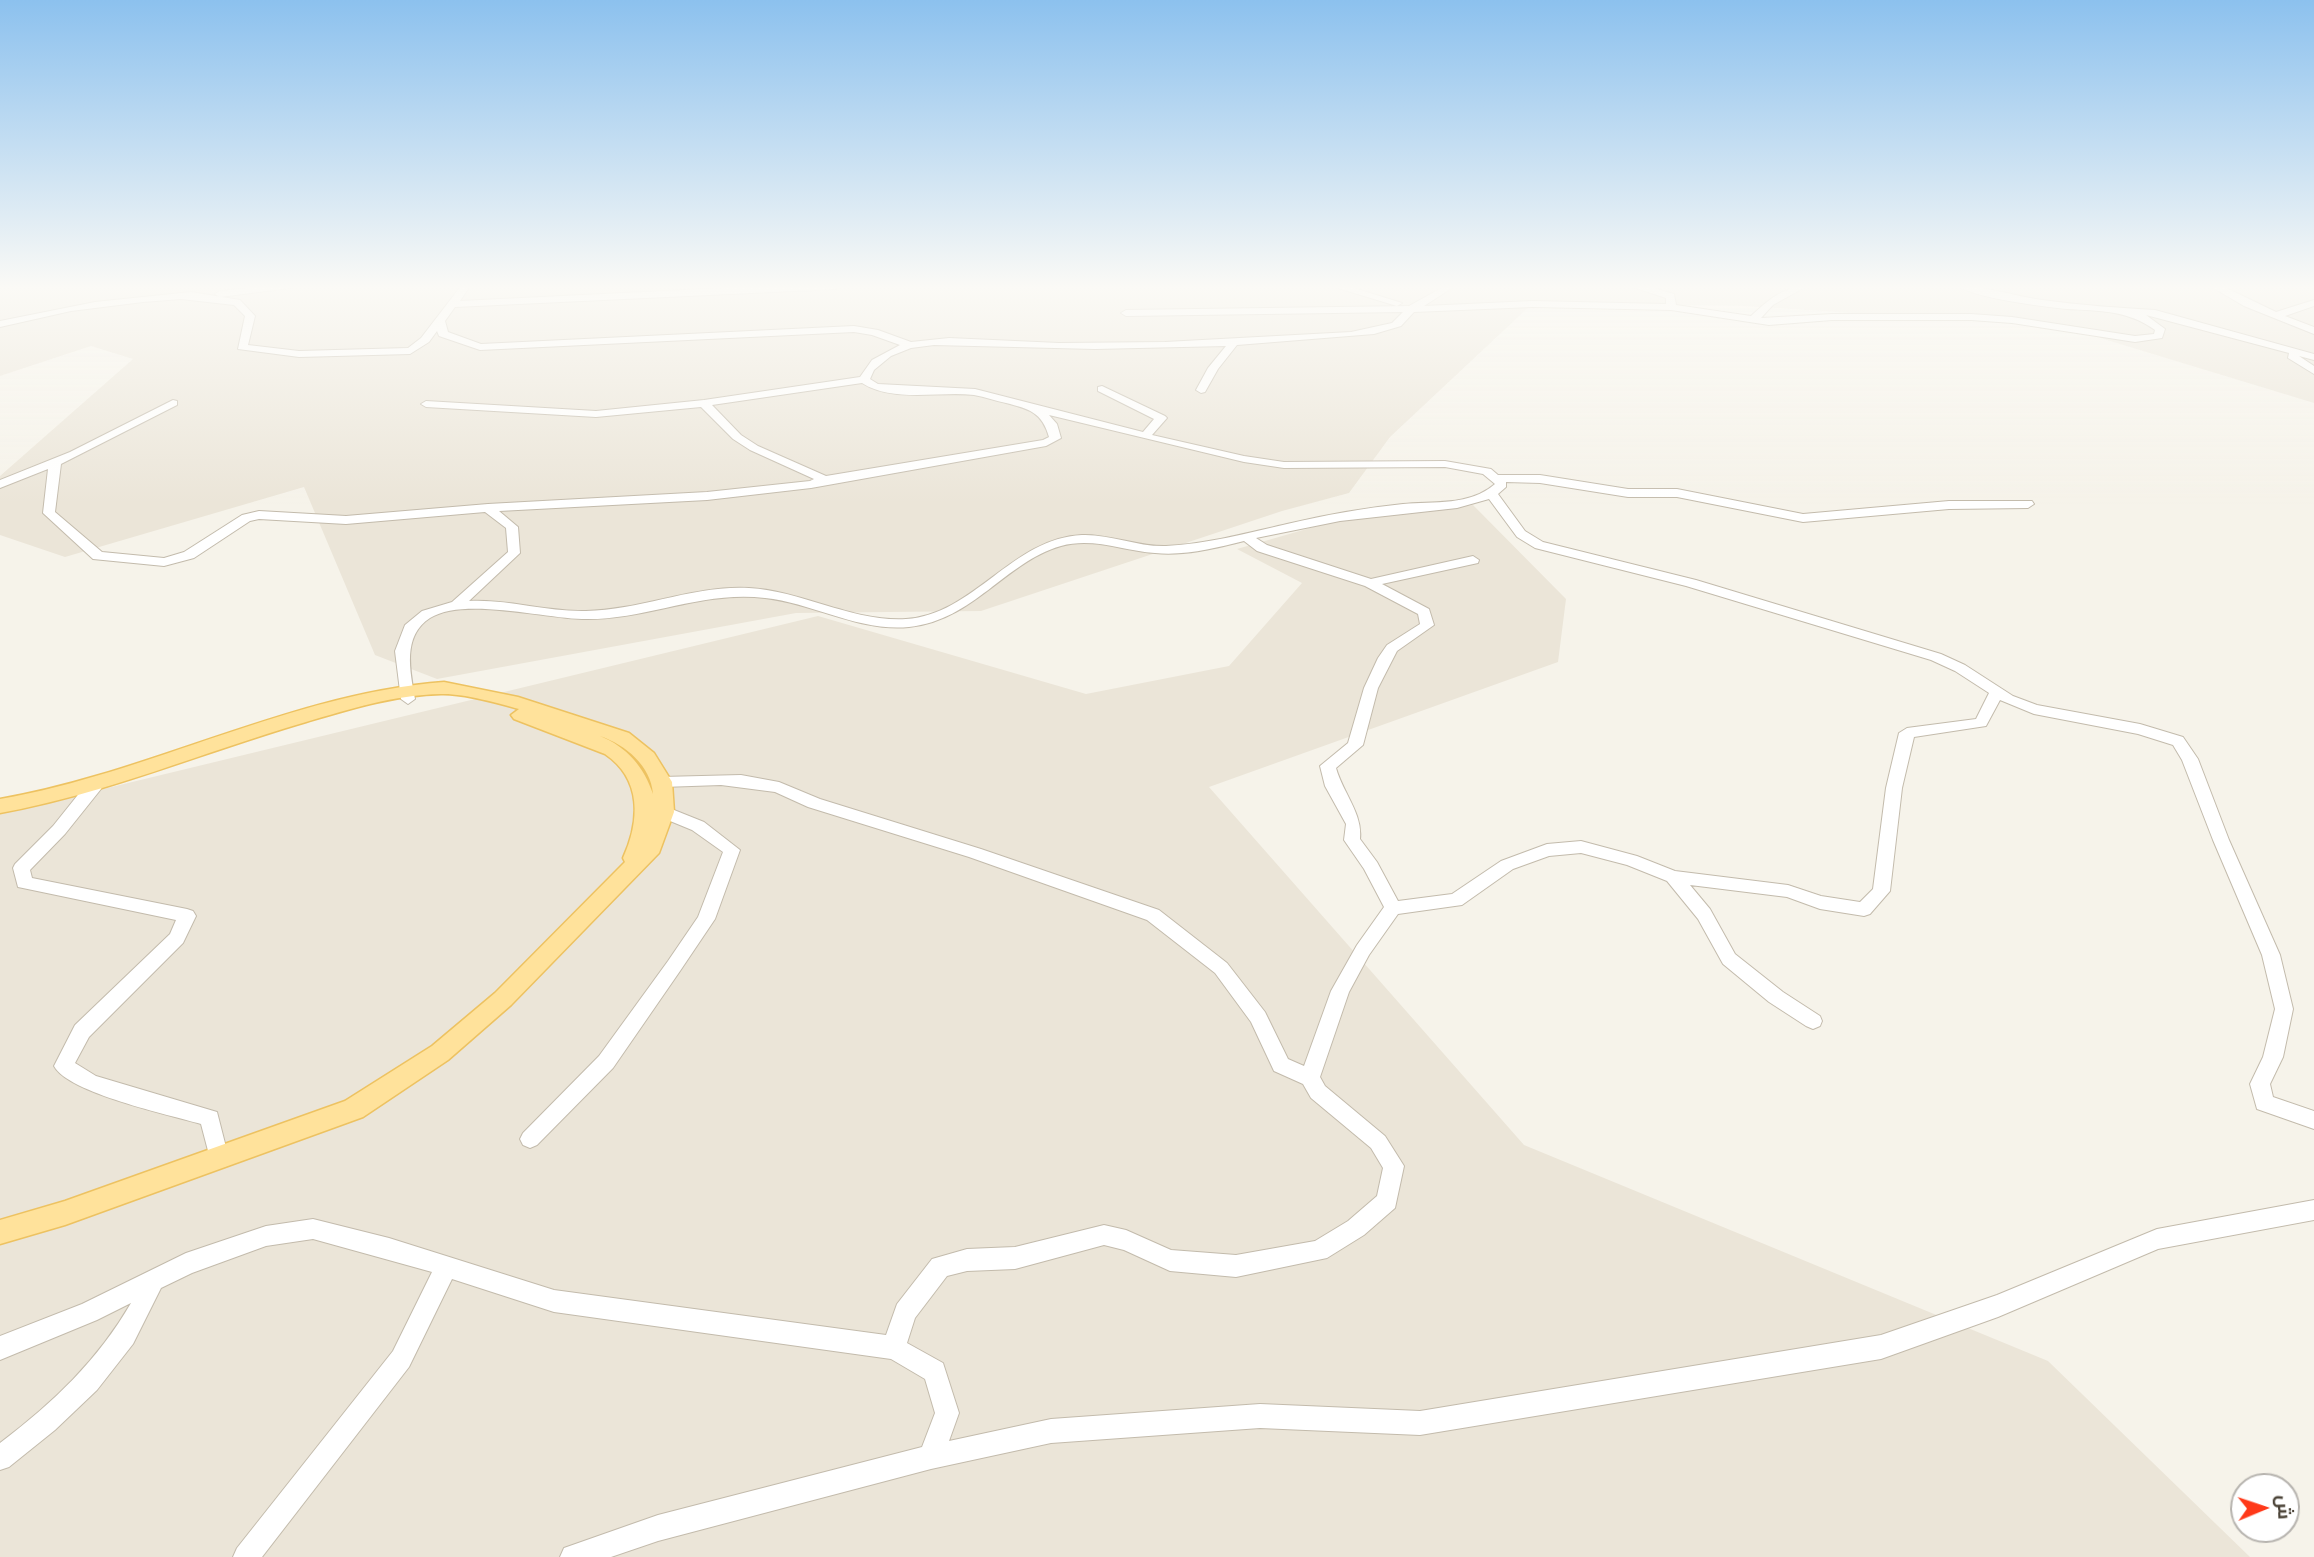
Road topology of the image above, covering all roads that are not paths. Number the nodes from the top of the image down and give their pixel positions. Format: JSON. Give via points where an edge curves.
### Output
{"nodes":[{"id":1,"x":882,"y":359,"type":"edge"},
{"id":2,"x":1221,"y":359,"type":"edge"},
{"id":3,"x":2296,"y":359,"type":"edge"},
{"id":4,"x":2314,"y":371,"type":"edge"},
{"id":5,"x":864,"y":380,"type":"junction"},
{"id":6,"x":1102,"y":389,"type":"dead end"},
{"id":7,"x":1201,"y":390,"type":"dead end"},
{"id":8,"x":173,"y":403,"type":"dead end"},
{"id":9,"x":704,"y":403,"type":"junction"},
{"id":10,"x":426,"y":404,"type":"dead end"},
{"id":11,"x":1040,"y":410,"type":"junction"},
{"id":12,"x":1145,"y":436,"type":"junction"},
{"id":13,"x":55,"y":461,"type":"junction"},
{"id":14,"x":1495,"y":478,"type":"junction"},
{"id":15,"x":825,"y":480,"type":"junction"},
{"id":16,"x":0,"y":484,"type":"edge"},
{"id":17,"x":1492,"y":495,"type":"junction"},
{"id":18,"x":2028,"y":504,"type":"dead end"},
{"id":19,"x":488,"y":508,"type":"junction"},
{"id":20,"x":1246,"y":537,"type":"junction"},
{"id":21,"x":1473,"y":560,"type":"dead end"},
{"id":22,"x":1370,"y":583,"type":"junction"},
{"id":23,"x":458,"y":604,"type":"junction"},
{"id":24,"x":1996,"y":693,"type":"junction"},
{"id":25,"x":407,"y":695,"type":"junction"},
{"id":26,"x":662,"y":782,"type":"junction"},
{"id":27,"x":100,"y":784,"type":"junction"},
{"id":28,"x":0,"y":806,"type":"edge"},
{"id":29,"x":664,"y":812,"type":"junction"},
{"id":30,"x":1673,"y":877,"type":"junction"},
{"id":31,"x":623,"y":878,"type":"junction"},
{"id":32,"x":1393,"y":908,"type":"junction"},
{"id":33,"x":1813,"y":1021,"type":"dead end"},
{"id":34,"x":1310,"y":1078,"type":"junction"},
{"id":35,"x":2314,"y":1120,"type":"edge"},
{"id":36,"x":530,"y":1139,"type":"dead end"},
{"id":37,"x":219,"y":1159,"type":"junction"},
{"id":38,"x":2314,"y":1210,"type":"edge"},
{"id":39,"x":65,"y":1213,"type":"junction"},
{"id":40,"x":0,"y":1232,"type":"edge"},
{"id":41,"x":0,"y":1243,"type":"edge"},
{"id":42,"x":447,"y":1266,"type":"junction"},
{"id":43,"x":152,"y":1283,"type":"junction"},
{"id":44,"x":0,"y":1348,"type":"edge"},
{"id":45,"x":894,"y":1348,"type":"junction"},
{"id":46,"x":931,"y":1457,"type":"junction"},
{"id":47,"x":0,"y":1458,"type":"edge"},
{"id":48,"x":246,"y":1557,"type":"edge"},
{"id":49,"x":573,"y":1557,"type":"edge"}],
"edges":[{"from":1,"to":5,"type":"street","via":[[867,370]]},
{"from":2,"to":7,"type":"street"},
{"from":3,"to":4,"type":"street"},
{"from":5,"to":9,"type":"street"},
{"from":5,"to":11,"type":"street","via":[[875,387],[900,390],[975,392]]},
{"from":6,"to":12,"type":"street","via":[[1161,418]]},
{"from":8,"to":13,"type":"street"},
{"from":9,"to":10,"type":"street","via":[[596,414]]},
{"from":9,"to":15,"type":"street","via":[[754,448]]},
{"from":11,"to":12,"type":"street"},
{"from":11,"to":15,"type":"street","via":[[1055,438],[1046,443]]},
{"from":12,"to":14,"type":"street","via":[[1284,465],[1445,464],[1486,471]]},
{"from":13,"to":16,"type":"street"},
{"from":13,"to":19,"type":"street","via":[[50,513],[98,556],[164,562],[189,555],[246,518],[259,515],[346,520]]},
{"from":14,"to":17,"type":"street","via":[[1502,484]]},
{"from":14,"to":18,"type":"street","via":[[1628,493],[1677,493],[1803,518],[1949,505]]},
{"from":15,"to":19,"type":"street","via":[[707,496]]},
{"from":17,"to":20,"type":"street","via":[[1306,523]]},
{"from":17,"to":24,"type":"street","via":[[1521,534],[1539,545],[1690,583],[1936,657],[1960,667]]},
{"from":19,"to":23,"type":"street","via":[[512,527],[514,553]]},
{"from":20,"to":22,"type":"street","via":[[1262,548]]},
{"from":20,"to":23,"type":"street","via":[[1161,550],[1102,540],[1056,542],[946,614],[913,623],[880,624],[784,597],[747,592],[584,615]]},
{"from":21,"to":22,"type":"street"},
{"from":22,"to":32,"type":"street","via":[[1424,612],[1427,625],[1392,648],[1382,661],[1354,745],[1328,766],[1333,786],[1354,824],[1352,840]]},
{"from":23,"to":25,"type":"street","via":[[424,614],[408,632],[401,656]]},
{"from":24,"to":30,"type":"street","via":[[1981,723],[1907,733],[1894,788],[1881,891],[1864,909],[1788,891]]},
{"from":24,"to":35,"type":"street","via":[[2048,713],[2140,729],[2178,741],[2190,759],[2271,955],[2284,1009],[2273,1057],[2260,1084],[2264,1103]]},
{"from":25,"to":26,"type":"main road","via":[[444,688],[498,698],[598,728],[622,737],[648,757]]},
{"from":25,"to":27,"type":"main road","via":[[176,768]]},
{"from":25,"to":31,"type":"main road","via":[[456,699],[514,713],[621,755],[642,785],[648,803],[638,850]]},
{"from":26,"to":29,"type":"main road"},
{"from":26,"to":34,"type":"street","via":[[733,778],[797,792],[814,803],[1153,915],[1221,968],[1258,1017],[1280,1065]]},
{"from":27,"to":28,"type":"main road"},
{"from":27,"to":37,"type":"street","via":[[21,868],[24,883],[187,916],[177,938],[82,1031],[64,1066],[90,1083],[211,1118]]},
{"from":29,"to":31,"type":"main road","via":[[652,848]]},
{"from":29,"to":36,"type":"street","via":[[732,850],[706,919],[606,1062]]},
{"from":30,"to":32,"type":"street","via":[[1581,847],[1559,849],[1507,865],[1456,900]]},
{"from":30,"to":33,"type":"street","via":[[1704,914],[1729,959]]},
{"from":31,"to":37,"type":"main road","via":[[503,999],[440,1054],[354,1109]]},
{"from":32,"to":34,"type":"street","via":[[1340,991]]},
{"from":34,"to":45,"type":"street","via":[[1318,1092],[1378,1142],[1394,1166],[1387,1201],[1356,1228],[1319,1251],[1237,1266],[1170,1260],[1104,1235],[1015,1258],[967,1260],[940,1267],[905,1312]]},
{"from":37,"to":39,"type":"main road"},
{"from":38,"to":46,"type":"street","via":[[2157,1239],[1998,1306],[1881,1347],[1775,1366],[1420,1423],[1260,1416],[1138,1424],[1051,1432]]},
{"from":39,"to":40,"type":"main road"},
{"from":39,"to":41,"type":"main road"},
{"from":42,"to":43,"type":"street","via":[[313,1229],[266,1236],[186,1264]]},
{"from":42,"to":45,"type":"street","via":[[554,1301]]},
{"from":42,"to":48,"type":"street","via":[[401,1359]]},
{"from":43,"to":44,"type":"street"},
{"from":43,"to":47,"type":"street","via":[[139,1315],[104,1367],[60,1412]]},
{"from":45,"to":46,"type":"street","via":[[935,1371],[947,1413]]},
{"from":46,"to":49,"type":"street","via":[[658,1528]]}]}
